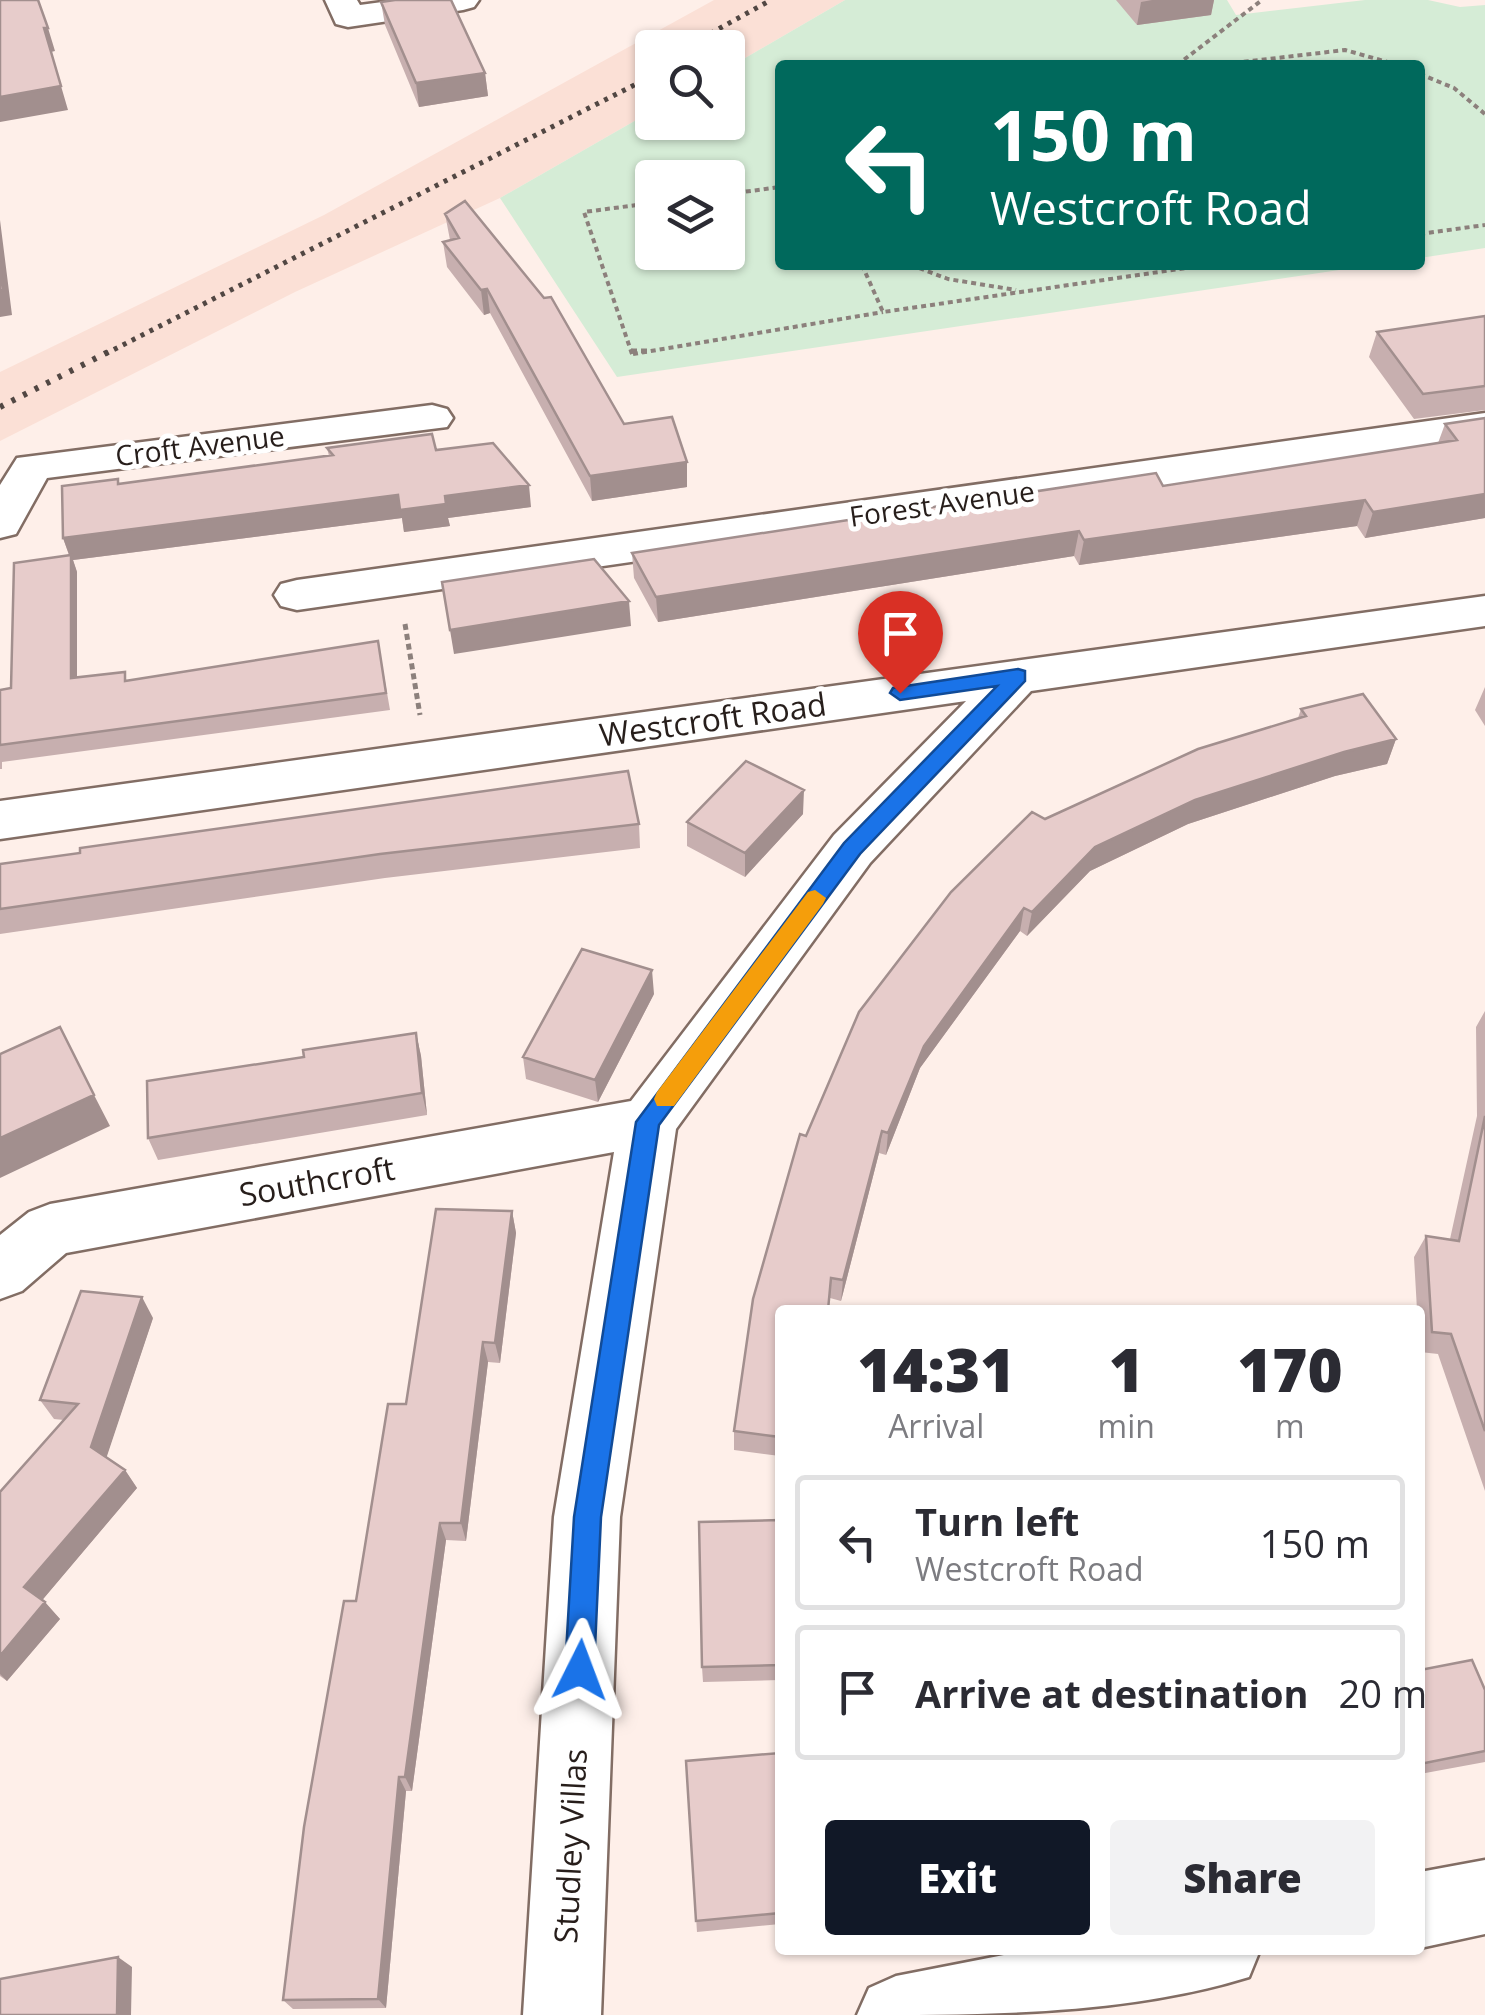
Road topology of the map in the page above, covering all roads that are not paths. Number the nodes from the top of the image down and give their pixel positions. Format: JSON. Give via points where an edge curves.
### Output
{"nodes":[{"id":1,"x":463,"y":0,"type":"edge"},
{"id":2,"x":345,"y":8,"type":"edge"},
{"id":3,"x":432,"y":418,"type":"dead end"},
{"id":4,"x":1485,"y":426,"type":"edge"},
{"id":5,"x":0,"y":524,"type":"edge"},
{"id":6,"x":297,"y":595,"type":"dead end"},
{"id":7,"x":1485,"y":611,"type":"edge"},
{"id":8,"x":1018,"y":676,"type":"junction"},
{"id":9,"x":0,"y":820,"type":"edge"},
{"id":10,"x":648,"y":1122,"type":"junction"},
{"id":11,"x":0,"y":1272,"type":"edge"},
{"id":12,"x":1485,"y":1898,"type":"edge"},
{"id":13,"x":1425,"y":1909,"type":"edge"},
{"id":14,"x":1197,"y":1955,"type":"edge"},
{"id":15,"x":562,"y":2015,"type":"edge"},
{"id":16,"x":896,"y":2015,"type":"edge"}],
"edges":[{"from":1,"to":2,"type":"street"},
{"from":3,"to":5,"type":"street","name":"Croft Avenue","via":[[32,467]]},
{"from":4,"to":6,"type":"street","name":"Forest Avenue"},
{"from":7,"to":8,"type":"street","name":"Westcroft Road"},
{"from":8,"to":9,"type":"street","name":"Westcroft Road"},
{"from":8,"to":10,"type":"street","name":"Studley Villas","via":[[852,849]]},
{"from":10,"to":11,"type":"street","name":"Southcroft","via":[[50,1230]]},
{"from":10,"to":15,"type":"street","name":"Studley Villas","via":[[587,1517]]},
{"from":12,"to":13,"type":"street"},
{"from":14,"to":16,"type":"street"}]}
